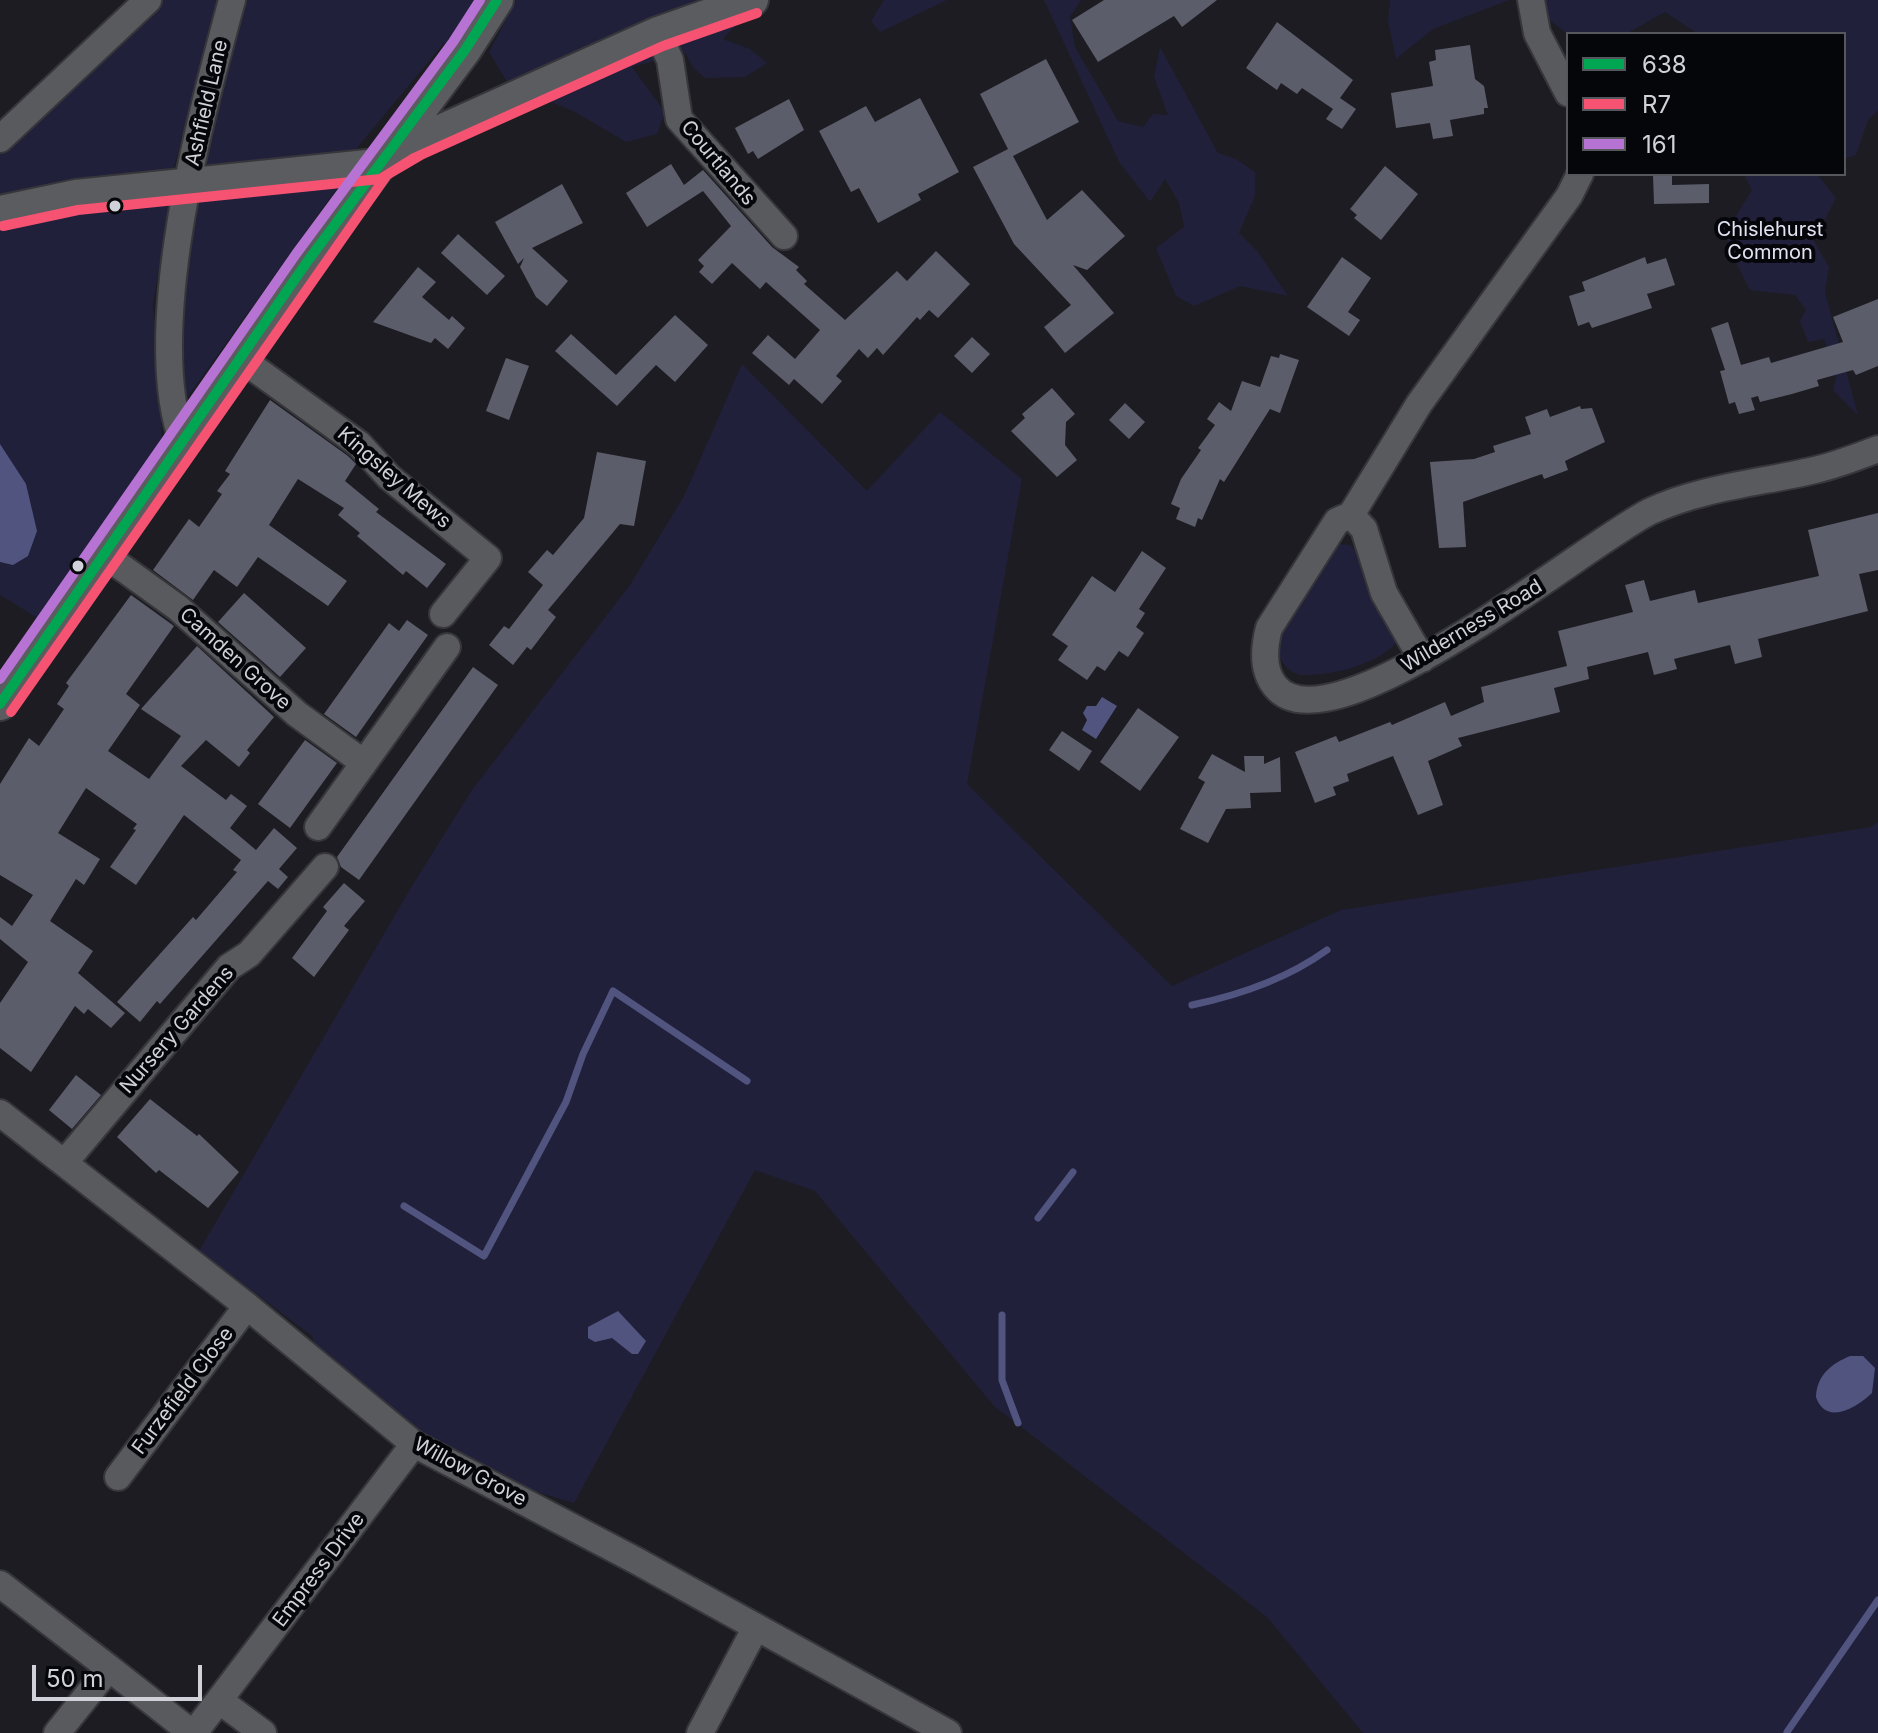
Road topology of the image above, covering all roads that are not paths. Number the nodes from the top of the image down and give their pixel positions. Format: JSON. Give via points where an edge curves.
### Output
{"nodes":[{"id":1,"x":148,"y":0,"type":"edge"},
{"id":2,"x":232,"y":0,"type":"edge"},
{"id":3,"x":497,"y":0,"type":"edge"},
{"id":4,"x":752,"y":0,"type":"edge"},
{"id":5,"x":1531,"y":0,"type":"edge"},
{"id":6,"x":658,"y":33,"type":"junction"},
{"id":7,"x":1566,"y":89,"type":"edge"},
{"id":8,"x":0,"y":139,"type":"edge"},
{"id":9,"x":377,"y":165,"type":"junction"},
{"id":10,"x":1579,"y":176,"type":"edge"},
{"id":11,"x":189,"y":183,"type":"junction"},
{"id":12,"x":0,"y":212,"type":"edge"},
{"id":13,"x":784,"y":236,"type":"dead end"},
{"id":14,"x":240,"y":358,"type":"junction"},
{"id":15,"x":183,"y":443,"type":"junction"},
{"id":16,"x":1878,"y":449,"type":"edge"},
{"id":17,"x":1351,"y":515,"type":"junction"},
{"id":18,"x":106,"y":556,"type":"junction"},
{"id":19,"x":443,"y":614,"type":"dead end"},
{"id":20,"x":447,"y":647,"type":"dead end"},
{"id":21,"x":1422,"y":659,"type":"junction"},
{"id":22,"x":0,"y":704,"type":"edge"},
{"id":23,"x":364,"y":763,"type":"junction"},
{"id":24,"x":318,"y":827,"type":"dead end"},
{"id":25,"x":325,"y":867,"type":"dead end"},
{"id":26,"x":0,"y":1113,"type":"edge"},
{"id":27,"x":65,"y":1162,"type":"junction"},
{"id":28,"x":247,"y":1306,"type":"junction"},
{"id":29,"x":414,"y":1444,"type":"junction"},
{"id":30,"x":118,"y":1477,"type":"dead end"},
{"id":31,"x":0,"y":1584,"type":"edge"},
{"id":32,"x":756,"y":1627,"type":"junction"},
{"id":33,"x":109,"y":1668,"type":"junction"},
{"id":34,"x":220,"y":1701,"type":"junction"},
{"id":35,"x":57,"y":1733,"type":"edge"},
{"id":36,"x":193,"y":1733,"type":"edge"},
{"id":37,"x":263,"y":1733,"type":"edge"},
{"id":38,"x":700,"y":1733,"type":"edge"},
{"id":39,"x":948,"y":1733,"type":"edge"}],
"edges":[{"from":1,"to":8,"type":"street"},
{"from":2,"to":11,"type":"street","name":"Ashfield Lane"},
{"from":3,"to":9,"type":"main road"},
{"from":4,"to":6,"type":"main road"},
{"from":5,"to":7,"type":"street","via":[[1537,33]]},
{"from":6,"to":9,"type":"main road","via":[[407,146]]},
{"from":6,"to":13,"type":"street","name":"Courtlands","via":[[670,60],[679,119]]},
{"from":9,"to":11,"type":"main road"},
{"from":9,"to":14,"type":"main road"},
{"from":10,"to":17,"type":"street","name":"Wilderness Road","via":[[1419,404]]},
{"from":11,"to":12,"type":"main road","via":[[76,196]]},
{"from":11,"to":15,"type":"street","name":"Ashfield Lane","via":[[170,302],[173,415]]},
{"from":14,"to":15,"type":"main road"},
{"from":14,"to":19,"type":"street","name":"Kingsley Mews","via":[[359,444],[389,477],[488,558]]},
{"from":15,"to":18,"type":"main road"},
{"from":16,"to":21,"type":"street","name":"Wilderness Road","via":[[1816,470],[1681,499],[1648,513]]},
{"from":17,"to":21,"type":"street","via":[[1364,529],[1384,593]]},
{"from":17,"to":21,"type":"street","name":"Wilderness Road","via":[[1337,521],[1269,628],[1265,642],[1270,679],[1289,697],[1317,698],[1378,680]]},
{"from":18,"to":22,"type":"main road"},
{"from":18,"to":23,"type":"street","name":"Camden Grove","via":[[178,608],[297,714]]},
{"from":20,"to":23,"type":"street"},
{"from":23,"to":24,"type":"street"},
{"from":25,"to":27,"type":"street","name":"Nursery Gardens","via":[[249,954],[229,967]]},
{"from":26,"to":27,"type":"street","name":"Willow Grove"},
{"from":27,"to":28,"type":"street","name":"Willow Grove"},
{"from":28,"to":29,"type":"street","name":"Willow Grove"},
{"from":28,"to":30,"type":"street","name":"Furzefield Close"},
{"from":29,"to":32,"type":"street","name":"Willow Grove"},
{"from":29,"to":34,"type":"street","name":"Empress Drive"},
{"from":31,"to":33,"type":"street","name":"Empress Drive"},
{"from":32,"to":38,"type":"street"},
{"from":32,"to":39,"type":"street","name":"Willow Grove"},
{"from":33,"to":35,"type":"street"},
{"from":33,"to":36,"type":"street","name":"Empress Drive"},
{"from":34,"to":36,"type":"street","name":"Empress Drive"},
{"from":34,"to":37,"type":"street"}]}
